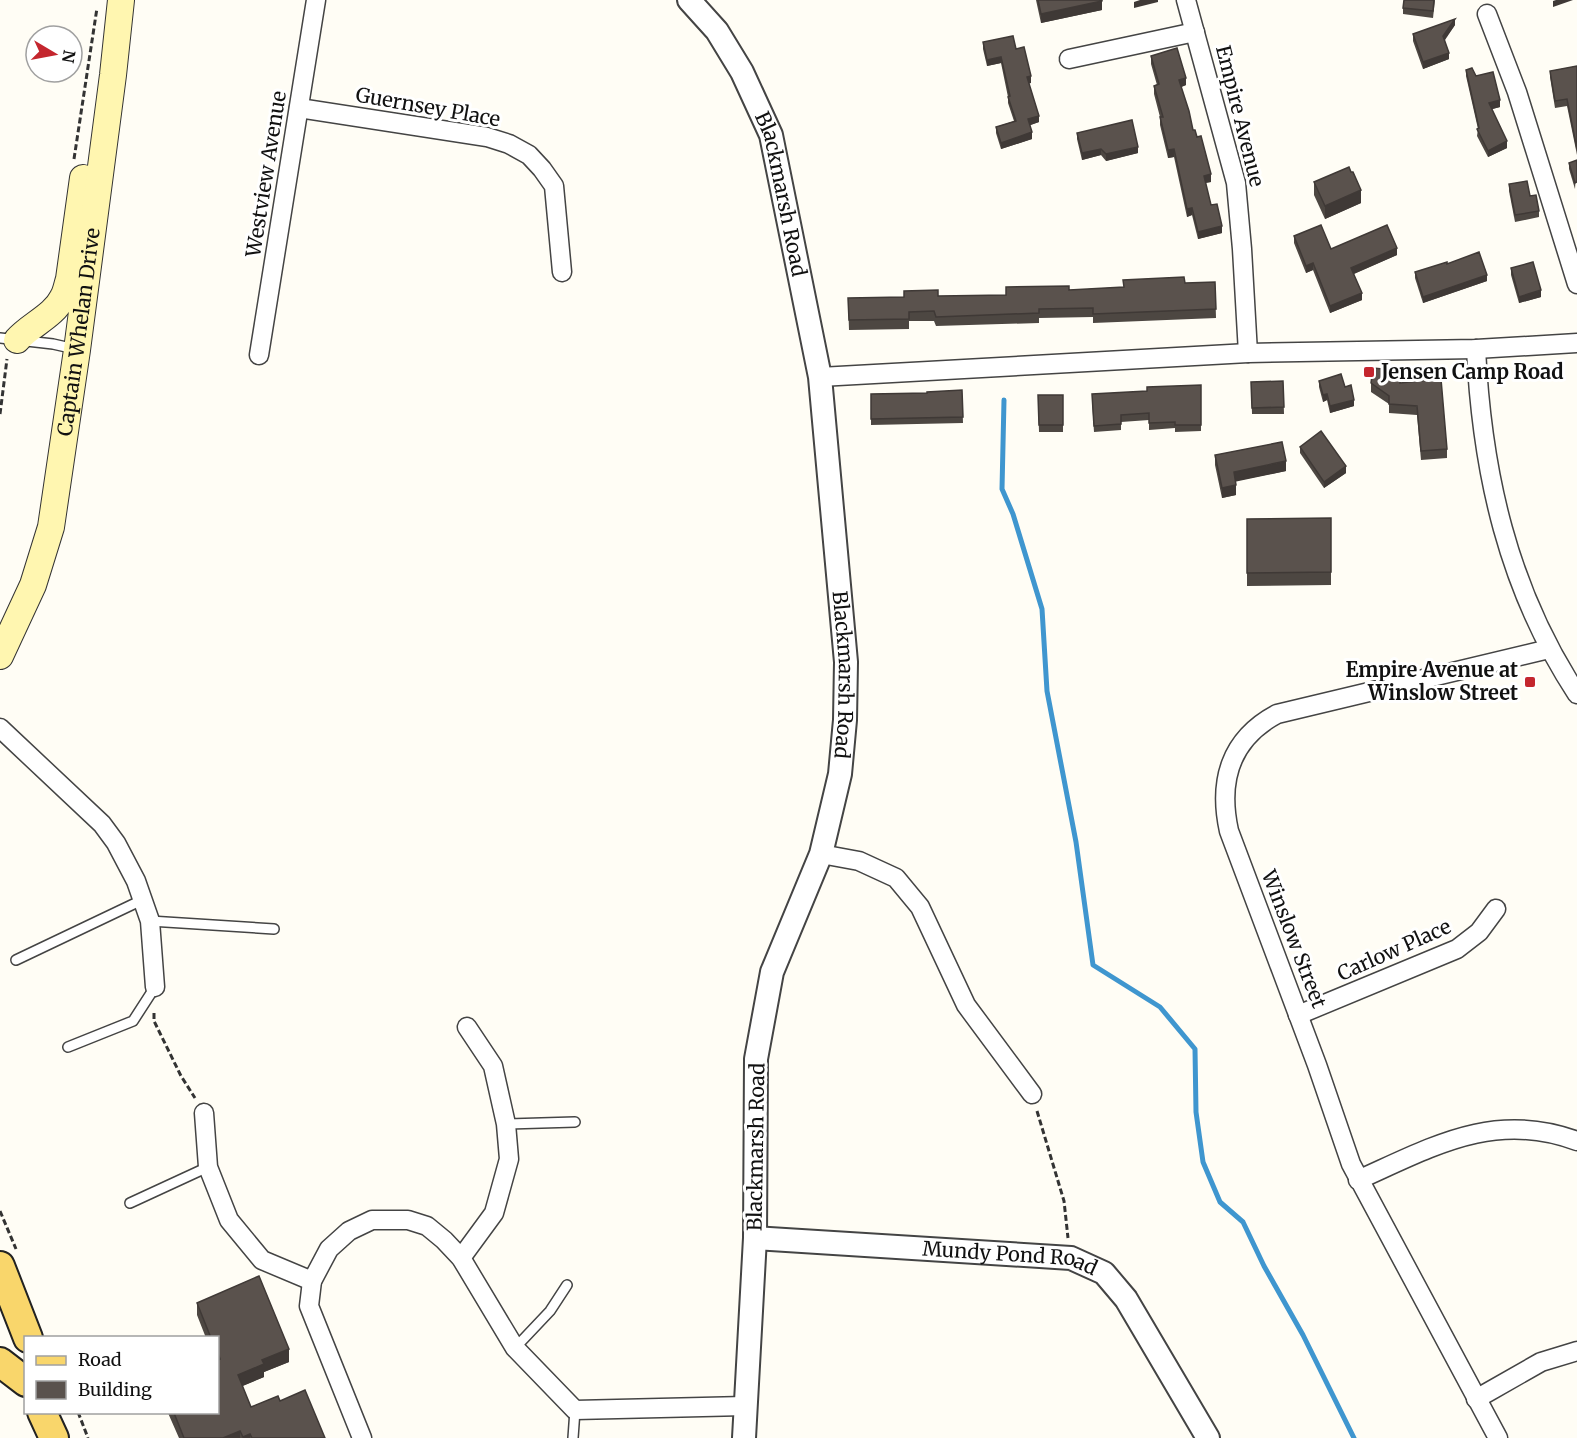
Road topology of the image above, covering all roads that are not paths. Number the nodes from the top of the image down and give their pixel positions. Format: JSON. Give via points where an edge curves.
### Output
{"nodes":[{"id":1,"x":316,"y":0,"type":"edge"},
{"id":2,"x":689,"y":0,"type":"edge"},
{"id":3,"x":1186,"y":0,"type":"edge"},
{"id":4,"x":116,"y":1,"type":"edge"},
{"id":5,"x":1486,"y":14,"type":"dead end"},
{"id":6,"x":1195,"y":32,"type":"junction"},
{"id":7,"x":1069,"y":59,"type":"dead end"},
{"id":8,"x":113,"y":75,"type":"junction"},
{"id":9,"x":299,"y":108,"type":"junction"},
{"id":10,"x":562,"y":272,"type":"dead end"},
{"id":11,"x":1577,"y":284,"type":"edge"},
{"id":12,"x":9,"y":339,"type":"edge"},
{"id":13,"x":1577,"y":343,"type":"edge"},
{"id":14,"x":1476,"y":349,"type":"junction"},
{"id":15,"x":77,"y":350,"type":"junction"},
{"id":16,"x":1248,"y":353,"type":"junction"},
{"id":17,"x":259,"y":355,"type":"dead end"},
{"id":18,"x":820,"y":376,"type":"junction"},
{"id":19,"x":1549,"y":649,"type":"junction"},
{"id":20,"x":0,"y":656,"type":"edge"},
{"id":21,"x":1577,"y":694,"type":"edge"},
{"id":22,"x":0,"y":728,"type":"edge"},
{"id":23,"x":822,"y":854,"type":"junction"},
{"id":24,"x":142,"y":900,"type":"junction"},
{"id":25,"x":1496,"y":909,"type":"dead end"},
{"id":26,"x":150,"y":921,"type":"junction"},
{"id":27,"x":274,"y":929,"type":"dead end"},
{"id":28,"x":16,"y":960,"type":"dead end"},
{"id":29,"x":155,"y":987,"type":"joint"},
{"id":30,"x":1298,"y":1016,"type":"junction"},
{"id":31,"x":467,"y":1027,"type":"dead end"},
{"id":32,"x":68,"y":1047,"type":"dead end"},
{"id":33,"x":1032,"y":1094,"type":"road end"},
{"id":34,"x":204,"y":1113,"type":"road end"},
{"id":35,"x":575,"y":1122,"type":"dead end"},
{"id":36,"x":506,"y":1124,"type":"junction"},
{"id":37,"x":1577,"y":1141,"type":"edge"},
{"id":38,"x":208,"y":1167,"type":"junction"},
{"id":39,"x":1358,"y":1180,"type":"junction"},
{"id":40,"x":130,"y":1203,"type":"dead end"},
{"id":41,"x":755,"y":1238,"type":"junction"},
{"id":42,"x":461,"y":1258,"type":"junction"},
{"id":43,"x":0,"y":1266,"type":"edge"},
{"id":44,"x":312,"y":1281,"type":"junction"},
{"id":45,"x":567,"y":1285,"type":"dead end"},
{"id":46,"x":27,"y":1336,"type":"edge"},
{"id":47,"x":515,"y":1348,"type":"junction"},
{"id":48,"x":1577,"y":1351,"type":"edge"},
{"id":49,"x":0,"y":1362,"type":"edge"},
{"id":50,"x":24,"y":1380,"type":"edge"},
{"id":51,"x":1476,"y":1399,"type":"junction"},
{"id":52,"x":745,"y":1406,"type":"junction"},
{"id":53,"x":575,"y":1410,"type":"junction"},
{"id":54,"x":42,"y":1414,"type":"edge"},
{"id":55,"x":54,"y":1438,"type":"edge"},
{"id":56,"x":362,"y":1438,"type":"edge"},
{"id":57,"x":573,"y":1438,"type":"edge"},
{"id":58,"x":744,"y":1438,"type":"edge"},
{"id":59,"x":1208,"y":1438,"type":"edge"},
{"id":60,"x":1498,"y":1438,"type":"edge"}],
"edges":[{"from":1,"to":9,"type":"street","name":"Westview Avenue"},
{"from":2,"to":18,"type":"street","name":"Blackmarsh Road","via":[[717,31],[742,72],[771,135]]},
{"from":3,"to":6,"type":"street","name":"Empire Avenue"},
{"from":4,"to":8,"type":"main road","name":"Captain Whelan Drive"},
{"from":5,"to":11,"type":"street","via":[[1517,92]]},
{"from":6,"to":7,"type":"street"},
{"from":6,"to":16,"type":"street","name":"Empire Avenue","via":[[1236,183]]},
{"from":8,"to":12,"type":"main road","via":[[96,91],[64,295],[52,310]]},
{"from":8,"to":15,"type":"main road","name":"Captain Whelan Drive"},
{"from":9,"to":10,"type":"street","name":"Guernsey Place","via":[[487,137],[529,156],[554,186]]},
{"from":9,"to":17,"type":"street","name":"Westview Avenue"},
{"from":12,"to":15,"type":"lane"},
{"from":13,"to":14,"type":"street"},
{"from":14,"to":16,"type":"street"},
{"from":14,"to":19,"type":"street","via":[[1485,448],[1506,546]]},
{"from":15,"to":20,"type":"main road","name":"Captain Whelan Drive","via":[[51,528],[33,585]]},
{"from":16,"to":18,"type":"street"},
{"from":18,"to":23,"type":"street","name":"Blackmarsh Road","via":[[846,663],[840,774]]},
{"from":19,"to":21,"type":"street"},
{"from":19,"to":30,"type":"street","name":"Winslow Street","via":[[1288,710],[1255,728],[1238,750],[1224,789],[1229,831]]},
{"from":22,"to":24,"type":"street","via":[[102,824],[128,863]]},
{"from":23,"to":33,"type":"street","via":[[859,861],[896,878],[920,907],[966,1005]]},
{"from":23,"to":41,"type":"street","name":"Blackmarsh Road","via":[[772,972],[756,1059]]},
{"from":24,"to":26,"type":"street"},
{"from":24,"to":28,"type":"lane"},
{"from":25,"to":30,"type":"street","name":"Carlow Place","via":[[1479,932],[1457,949]]},
{"from":26,"to":27,"type":"lane"},
{"from":26,"to":29,"type":"street"},
{"from":29,"to":32,"type":"lane","via":[[133,1021]]},
{"from":30,"to":39,"type":"street","name":"Winslow Street"},
{"from":31,"to":36,"type":"street","via":[[493,1066]]},
{"from":34,"to":38,"type":"street"},
{"from":35,"to":36,"type":"lane"},
{"from":36,"to":42,"type":"street","via":[[509,1159],[494,1214]]},
{"from":37,"to":39,"type":"street","via":[[1527,1128],[1473,1134]]},
{"from":38,"to":40,"type":"lane"},
{"from":38,"to":44,"type":"street","via":[[229,1220],[262,1260]]},
{"from":39,"to":51,"type":"street","name":"Winslow Street"},
{"from":41,"to":52,"type":"street","name":"Blackmarsh Road"},
{"from":41,"to":59,"type":"street","name":"Mundy Pond Road","via":[[1071,1258],[1104,1273],[1126,1299]]},
{"from":42,"to":44,"type":"street","via":[[428,1226],[408,1220],[372,1220],[349,1231],[329,1249]]},
{"from":42,"to":47,"type":"street"},
{"from":43,"to":46,"type":"main road"},
{"from":44,"to":56,"type":"street","via":[[309,1306]]},
{"from":45,"to":47,"type":"lane","via":[[550,1311]]},
{"from":47,"to":53,"type":"street"},
{"from":48,"to":51,"type":"street","via":[[1541,1362]]},
{"from":49,"to":50,"type":"main road"},
{"from":51,"to":60,"type":"street","name":"Winslow Street"},
{"from":52,"to":53,"type":"street"},
{"from":52,"to":58,"type":"street","name":"Blackmarsh Road"},
{"from":53,"to":57,"type":"lane"},
{"from":54,"to":55,"type":"main road"}]}
